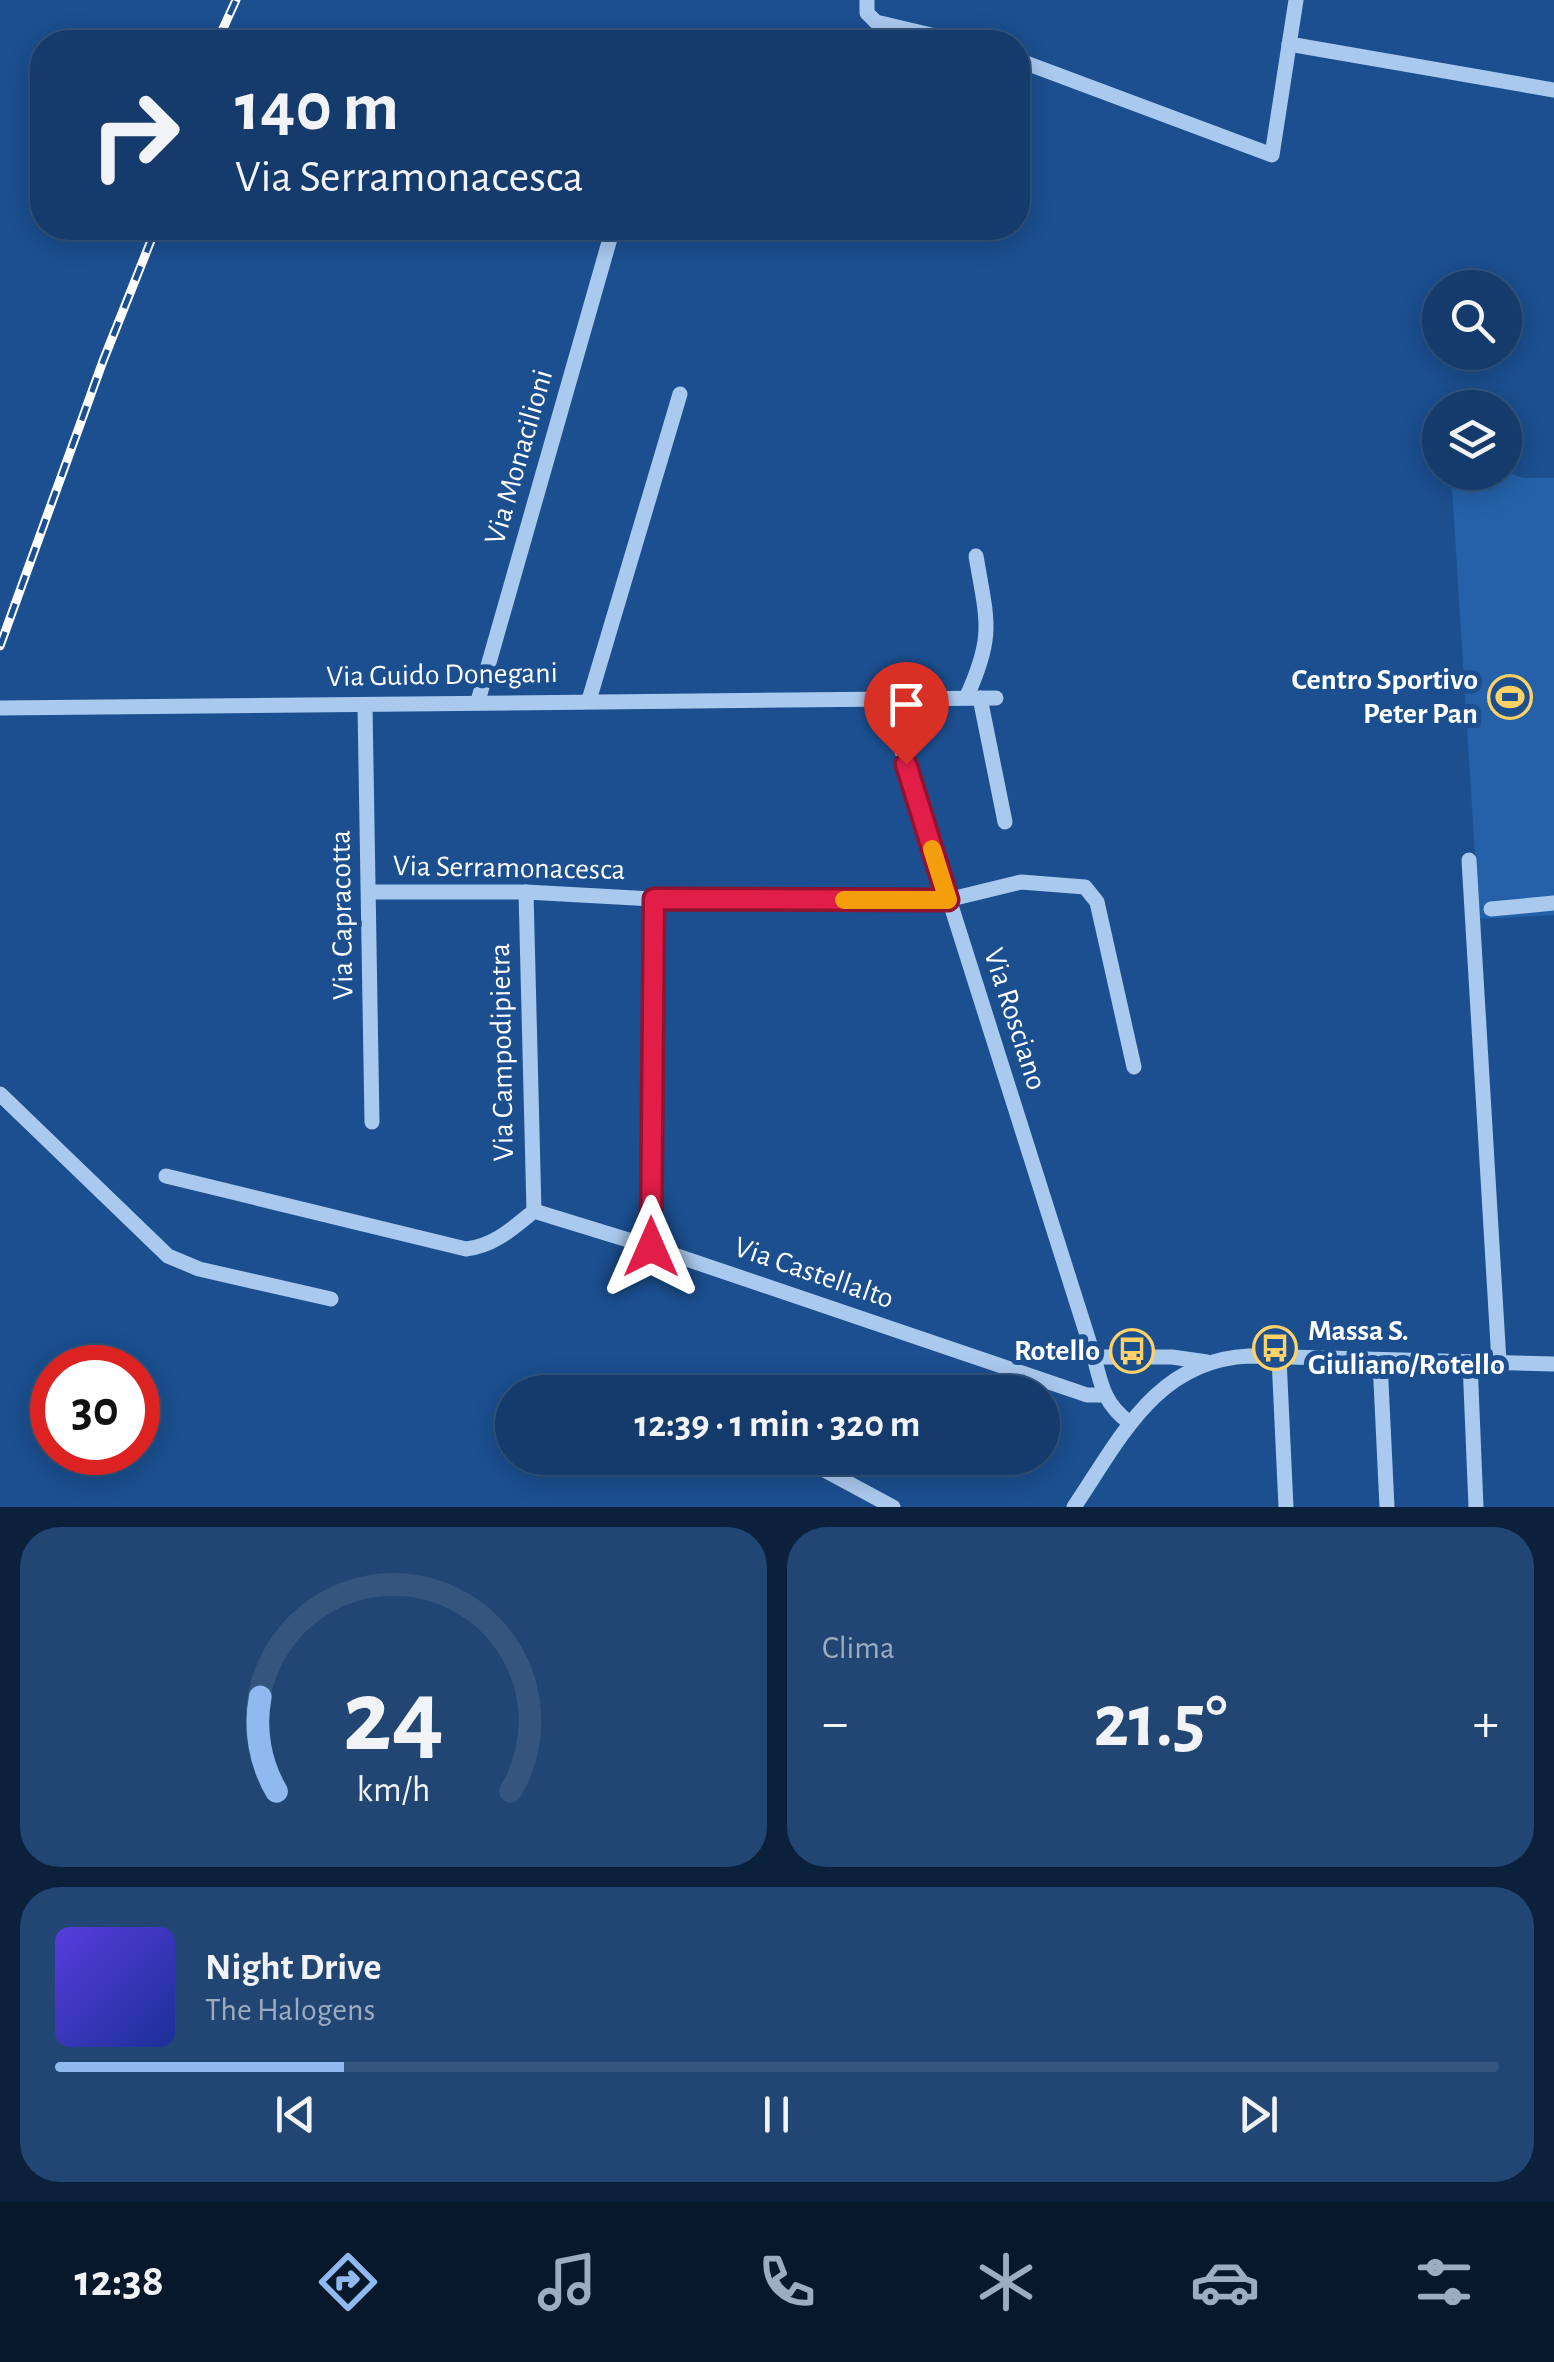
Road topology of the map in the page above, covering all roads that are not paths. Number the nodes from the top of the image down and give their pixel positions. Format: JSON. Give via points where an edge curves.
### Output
{"nodes":[{"id":1,"x":867,"y":0,"type":"edge"},
{"id":2,"x":1296,"y":0,"type":"edge"},
{"id":3,"x":910,"y":30,"type":"edge"},
{"id":4,"x":1288,"y":44,"type":"junction"},
{"id":5,"x":1030,"y":64,"type":"edge"},
{"id":6,"x":1554,"y":90,"type":"edge"},
{"id":7,"x":609,"y":240,"type":"edge"},
{"id":8,"x":680,"y":394,"type":"dead end"},
{"id":9,"x":976,"y":556,"type":"dead end"},
{"id":10,"x":885,"y":697,"type":"junction"},
{"id":11,"x":980,"y":698,"type":"junction"},
{"id":12,"x":589,"y":700,"type":"junction"},
{"id":13,"x":478,"y":701,"type":"junction"},
{"id":14,"x":365,"y":706,"type":"junction"},
{"id":15,"x":0,"y":708,"type":"edge"},
{"id":16,"x":1005,"y":822,"type":"dead end"},
{"id":17,"x":1468,"y":860,"type":"dead end"},
{"id":18,"x":370,"y":892,"type":"junction"},
{"id":19,"x":526,"y":892,"type":"junction"},
{"id":20,"x":654,"y":899,"type":"junction"},
{"id":21,"x":948,"y":900,"type":"junction"},
{"id":22,"x":1554,"y":903,"type":"edge"},
{"id":23,"x":1491,"y":909,"type":"dead end"},
{"id":24,"x":1134,"y":1067,"type":"dead end"},
{"id":25,"x":0,"y":1094,"type":"edge"},
{"id":26,"x":372,"y":1122,"type":"dead end"},
{"id":27,"x":166,"y":1176,"type":"dead end"},
{"id":28,"x":534,"y":1211,"type":"junction"},
{"id":29,"x":651,"y":1247,"type":"junction"},
{"id":30,"x":331,"y":1300,"type":"dead end"},
{"id":31,"x":1094,"y":1357,"type":"junction"},
{"id":32,"x":1279,"y":1358,"type":"junction"},
{"id":33,"x":1380,"y":1361,"type":"junction"},
{"id":34,"x":1210,"y":1362,"type":"junction"},
{"id":35,"x":1470,"y":1362,"type":"junction"},
{"id":36,"x":1499,"y":1362,"type":"junction"},
{"id":37,"x":1554,"y":1364,"type":"edge"},
{"id":38,"x":1103,"y":1395,"type":"junction"},
{"id":39,"x":1130,"y":1423,"type":"junction"},
{"id":40,"x":834,"y":1475,"type":"edge"},
{"id":41,"x":893,"y":1507,"type":"edge"},
{"id":42,"x":1074,"y":1507,"type":"edge"},
{"id":43,"x":1286,"y":1507,"type":"edge"},
{"id":44,"x":1387,"y":1507,"type":"edge"},
{"id":45,"x":1476,"y":1507,"type":"edge"}],
"edges":[{"from":1,"to":3,"type":"street","via":[[876,22]]},
{"from":2,"to":4,"type":"street"},
{"from":4,"to":5,"type":"street","via":[[1272,155]]},
{"from":4,"to":6,"type":"street"},
{"from":7,"to":13,"type":"street","name":"Via Monacilioni"},
{"from":8,"to":12,"type":"street"},
{"from":9,"to":11,"type":"street","via":[[988,637]]},
{"from":10,"to":11,"type":"street","name":"Via Guido Donegani"},
{"from":10,"to":12,"type":"street","name":"Via Guido Donegani"},
{"from":10,"to":21,"type":"street","name":"Via Rosciano"},
{"from":11,"to":16,"type":"street"},
{"from":12,"to":13,"type":"street","name":"Via Guido Donegani"},
{"from":13,"to":14,"type":"street","name":"Via Guido Donegani"},
{"from":14,"to":15,"type":"street","name":"Via Guido Donegani"},
{"from":14,"to":18,"type":"street","name":"Via Capracotta"},
{"from":17,"to":36,"type":"street"},
{"from":18,"to":19,"type":"street","name":"Via Serramonacesca"},
{"from":18,"to":26,"type":"street","name":"Via Capracotta"},
{"from":19,"to":20,"type":"street","name":"Via Serramonacesca"},
{"from":19,"to":28,"type":"street","name":"Via Campodipietra"},
{"from":20,"to":21,"type":"street","name":"Via Serramonacesca"},
{"from":20,"to":29,"type":"street"},
{"from":21,"to":24,"type":"street","name":"Via Serramonacesca","via":[[1021,882],[1090,890]]},
{"from":21,"to":31,"type":"street","name":"Via Rosciano"},
{"from":22,"to":23,"type":"street"},
{"from":25,"to":30,"type":"street","via":[[168,1256],[199,1270]]},
{"from":27,"to":28,"type":"street","via":[[466,1248],[498,1239]]},
{"from":28,"to":29,"type":"street","name":"Via Castellalto"},
{"from":29,"to":38,"type":"street","name":"Via Castellalto"},
{"from":31,"to":34,"type":"street"},
{"from":31,"to":38,"type":"street","name":"Via Rosciano"},
{"from":32,"to":33,"type":"street"},
{"from":32,"to":34,"type":"street"},
{"from":32,"to":43,"type":"street"},
{"from":33,"to":35,"type":"street"},
{"from":33,"to":44,"type":"street"},
{"from":34,"to":39,"type":"street","via":[[1166,1384]]},
{"from":35,"to":36,"type":"street"},
{"from":35,"to":45,"type":"street"},
{"from":36,"to":37,"type":"street"},
{"from":38,"to":39,"type":"street"},
{"from":39,"to":42,"type":"street"},
{"from":40,"to":41,"type":"street"}]}
